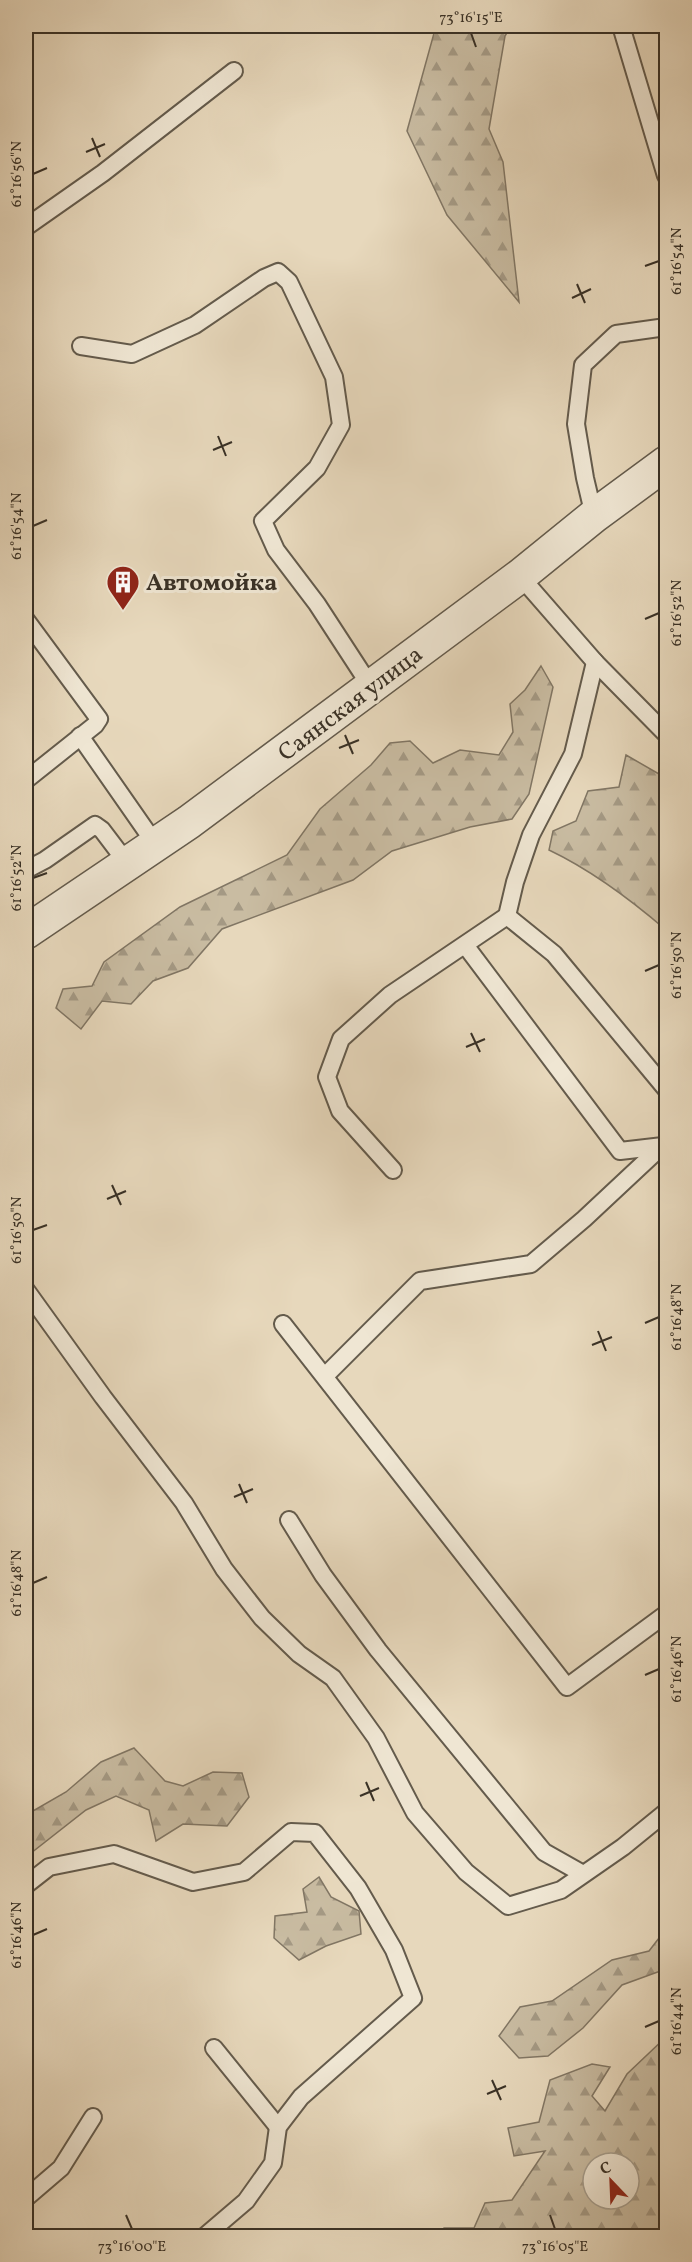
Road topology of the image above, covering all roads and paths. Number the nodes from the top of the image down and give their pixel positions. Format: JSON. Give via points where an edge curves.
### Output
{"nodes":[{"id":1,"x":621,"y":26,"type":"edge"},
{"id":2,"x":234,"y":71,"type":"dead end"},
{"id":3,"x":666,"y":176,"type":"edge"},
{"id":4,"x":26,"y":227,"type":"edge"},
{"id":5,"x":666,"y":327,"type":"edge"},
{"id":6,"x":81,"y":345,"type":"dead end"},
{"id":7,"x":666,"y":463,"type":"edge"},
{"id":8,"x":594,"y":516,"type":"junction"},
{"id":9,"x":520,"y":576,"type":"junction"},
{"id":10,"x":26,"y":620,"type":"edge"},
{"id":11,"x":594,"y":662,"type":"junction"},
{"id":12,"x":371,"y":687,"type":"junction"},
{"id":13,"x":666,"y":734,"type":"edge"},
{"id":14,"x":80,"y":736,"type":"junction"},
{"id":15,"x":26,"y":780,"type":"edge"},
{"id":16,"x":156,"y":845,"type":"junction"},
{"id":17,"x":127,"y":863,"type":"junction"},
{"id":18,"x":26,"y":870,"type":"edge"},
{"id":19,"x":507,"y":916,"type":"junction"},
{"id":20,"x":26,"y":932,"type":"edge"},
{"id":21,"x":465,"y":945,"type":"junction"},
{"id":22,"x":666,"y":1089,"type":"edge"},
{"id":23,"x":664,"y":1146,"type":"edge"},
{"id":24,"x":393,"y":1170,"type":"dead end"},
{"id":25,"x":26,"y":1290,"type":"edge"},
{"id":26,"x":283,"y":1324,"type":"dead end"},
{"id":27,"x":325,"y":1376,"type":"junction"},
{"id":28,"x":289,"y":1520,"type":"dead end"},
{"id":29,"x":666,"y":1614,"type":"edge"},
{"id":30,"x":666,"y":1812,"type":"edge"},
{"id":31,"x":583,"y":1874,"type":"junction"},
{"id":32,"x":26,"y":1885,"type":"edge"},
{"id":33,"x":214,"y":2048,"type":"dead end"},
{"id":34,"x":93,"y":2117,"type":"dead end"},
{"id":35,"x":278,"y":2127,"type":"junction"},
{"id":36,"x":26,"y":2198,"type":"edge"},
{"id":37,"x":205,"y":2236,"type":"edge"}],
"edges":[{"from":1,"to":3,"type":"lane"},
{"from":2,"to":4,"type":"lane"},
{"from":5,"to":8,"type":"lane","via":[[616,334],[583,365],[576,424]]},
{"from":6,"to":12,"type":"lane","via":[[132,354],[195,326],[264,278],[278,272],[289,282],[334,377],[340,425],[317,468],[263,522],[276,550]]},
{"from":7,"to":8,"type":"street","name":"Саянская улица"},
{"from":8,"to":9,"type":"street","name":"Саянская улица"},
{"from":9,"to":11,"type":"lane"},
{"from":9,"to":12,"type":"street","name":"Саянская улица"},
{"from":10,"to":14,"type":"lane","via":[[99,719]]},
{"from":11,"to":13,"type":"lane"},
{"from":11,"to":19,"type":"lane","via":[[573,754],[531,835]]},
{"from":12,"to":16,"type":"street","name":"Саянская улица"},
{"from":14,"to":15,"type":"lane"},
{"from":14,"to":16,"type":"lane"},
{"from":16,"to":17,"type":"street","name":"Саянская улица"},
{"from":17,"to":18,"type":"lane","via":[[95,825]]},
{"from":17,"to":20,"type":"street","name":"Саянская улица"},
{"from":19,"to":21,"type":"lane"},
{"from":19,"to":22,"type":"lane","via":[[554,954]]},
{"from":21,"to":23,"type":"lane","via":[[620,1151]]},
{"from":21,"to":24,"type":"lane","via":[[390,995],[341,1039],[327,1077],[340,1111]]},
{"from":23,"to":27,"type":"lane","via":[[531,1264],[420,1281]]},
{"from":25,"to":31,"type":"lane","via":[[184,1503],[224,1569],[262,1618],[298,1654],[333,1678],[376,1738],[415,1813],[466,1872],[508,1906],[561,1890]]},
{"from":26,"to":27,"type":"lane"},
{"from":27,"to":29,"type":"lane","via":[[567,1687]]},
{"from":28,"to":31,"type":"lane","via":[[323,1575],[378,1650],[544,1852]]},
{"from":30,"to":31,"type":"lane"},
{"from":32,"to":35,"type":"lane","via":[[49,1868],[114,1854],[193,1882],[244,1872],[291,1832],[315,1833],[358,1888],[394,1950],[414,1998],[301,2097]]},
{"from":33,"to":35,"type":"lane"},
{"from":34,"to":36,"type":"lane","via":[[61,2168]]},
{"from":35,"to":37,"type":"lane","via":[[273,2163],[246,2201]]}]}
